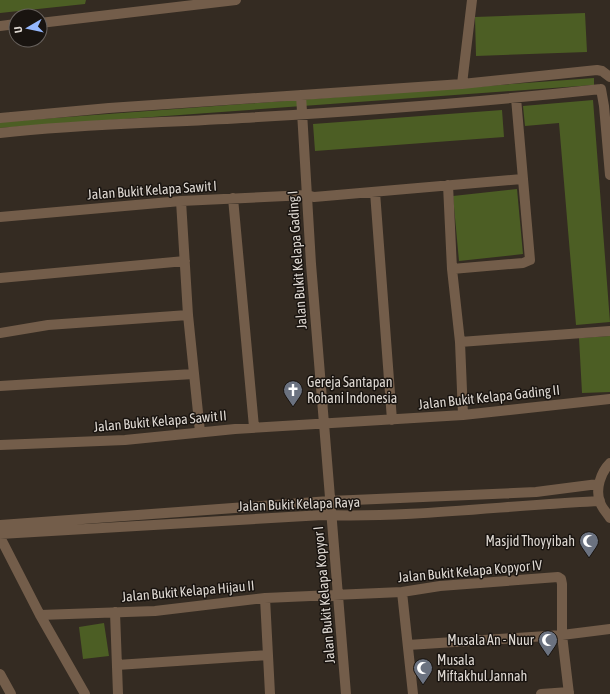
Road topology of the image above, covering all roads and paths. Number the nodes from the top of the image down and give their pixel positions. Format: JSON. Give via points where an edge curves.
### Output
{"nodes":[{"id":1,"x":236,"y":0,"type":"edge"},
{"id":2,"x":472,"y":0,"type":"edge"},
{"id":3,"x":48,"y":22,"type":"edge"},
{"id":4,"x":610,"y":77,"type":"edge"},
{"id":5,"x":610,"y":81,"type":"edge"},
{"id":6,"x":462,"y":84,"type":"junction"},
{"id":7,"x":601,"y":89,"type":"junction"},
{"id":8,"x":301,"y":95,"type":"junction"},
{"id":9,"x":516,"y":98,"type":"junction"},
{"id":10,"x":302,"y":114,"type":"junction"},
{"id":11,"x":0,"y":118,"type":"edge"},
{"id":12,"x":0,"y":133,"type":"edge"},
{"id":13,"x":610,"y":175,"type":"edge"},
{"id":14,"x":522,"y":179,"type":"junction"},
{"id":15,"x":448,"y":186,"type":"junction"},
{"id":16,"x":375,"y":192,"type":"junction"},
{"id":17,"x":306,"y":194,"type":"junction"},
{"id":18,"x":233,"y":198,"type":"junction"},
{"id":19,"x":181,"y":201,"type":"junction"},
{"id":20,"x":0,"y":217,"type":"edge"},
{"id":21,"x":185,"y":261,"type":"junction"},
{"id":22,"x":452,"y":269,"type":"junction"},
{"id":23,"x":0,"y":278,"type":"edge"},
{"id":24,"x":188,"y":315,"type":"junction"},
{"id":25,"x":610,"y":330,"type":"edge"},
{"id":26,"x":0,"y":334,"type":"edge"},
{"id":27,"x":460,"y":342,"type":"junction"},
{"id":28,"x":193,"y":374,"type":"junction"},
{"id":29,"x":0,"y":386,"type":"edge"},
{"id":30,"x":610,"y":399,"type":"edge"},
{"id":31,"x":463,"y":415,"type":"junction"},
{"id":32,"x":392,"y":420,"type":"junction"},
{"id":33,"x":323,"y":423,"type":"junction"},
{"id":34,"x":254,"y":428,"type":"junction"},
{"id":35,"x":200,"y":432,"type":"junction"},
{"id":36,"x":0,"y":445,"type":"edge"},
{"id":37,"x":610,"y":463,"type":"edge"},
{"id":38,"x":598,"y":484,"type":"junction"},
{"id":39,"x":330,"y":501,"type":"junction"},
{"id":40,"x":600,"y":502,"type":"junction"},
{"id":41,"x":332,"y":515,"type":"junction"},
{"id":42,"x":610,"y":518,"type":"edge"},
{"id":43,"x":148,"y":520,"type":"junction"},
{"id":44,"x":0,"y":525,"type":"edge"},
{"id":45,"x":0,"y":534,"type":"edge"},
{"id":46,"x":0,"y":537,"type":"edge"},
{"id":47,"x":402,"y":592,"type":"junction"},
{"id":48,"x":338,"y":594,"type":"junction"},
{"id":49,"x":265,"y":598,"type":"junction"},
{"id":50,"x":115,"y":612,"type":"junction"},
{"id":51,"x":40,"y":615,"type":"junction"},
{"id":52,"x":610,"y":629,"type":"edge"},
{"id":53,"x":562,"y":634,"type":"junction"},
{"id":54,"x":408,"y":645,"type":"junction"},
{"id":55,"x":268,"y":654,"type":"junction"},
{"id":56,"x":117,"y":665,"type":"junction"},
{"id":57,"x":0,"y":674,"type":"edge"},
{"id":58,"x":569,"y":693,"type":"edge"},
{"id":59,"x":11,"y":694,"type":"edge"},
{"id":60,"x":85,"y":694,"type":"edge"},
{"id":61,"x":118,"y":694,"type":"edge"},
{"id":62,"x":270,"y":694,"type":"edge"},
{"id":63,"x":346,"y":694,"type":"edge"},
{"id":64,"x":413,"y":694,"type":"edge"},
{"id":65,"x":541,"y":694,"type":"edge"}],
"edges":[{"from":1,"to":3,"type":"street"},
{"from":2,"to":6,"type":"street"},
{"from":4,"to":6,"type":"street","via":[[597,70]]},
{"from":5,"to":7,"type":"street"},
{"from":6,"to":8,"type":"street"},
{"from":7,"to":9,"type":"street"},
{"from":7,"to":13,"type":"street"},
{"from":8,"to":10,"type":"street","name":"Jalan Bukit Kelapa Gading I"},
{"from":8,"to":11,"type":"street"},
{"from":9,"to":10,"type":"street"},
{"from":9,"to":14,"type":"street"},
{"from":10,"to":12,"type":"street"},
{"from":10,"to":17,"type":"street","name":"Jalan Bukit Kelapa Gading I"},
{"from":14,"to":15,"type":"street","name":"Jalan Bukit Kelapa Sawit I"},
{"from":14,"to":22,"type":"street","via":[[530,260],[523,263]]},
{"from":15,"to":16,"type":"street","name":"Jalan Bukit Kelapa Sawit I"},
{"from":15,"to":22,"type":"street"},
{"from":16,"to":17,"type":"street","name":"Jalan Bukit Kelapa Sawit I","via":[[314,197]]},
{"from":16,"to":32,"type":"street"},
{"from":17,"to":18,"type":"street","name":"Jalan Bukit Kelapa Sawit I"},
{"from":17,"to":33,"type":"street","name":"Jalan Bukit Kelapa Gading I"},
{"from":18,"to":19,"type":"street","name":"Jalan Bukit Kelapa Sawit I"},
{"from":18,"to":34,"type":"street"},
{"from":19,"to":20,"type":"street","name":"Jalan Bukit Kelapa Sawit I"},
{"from":19,"to":21,"type":"street"},
{"from":21,"to":23,"type":"street"},
{"from":21,"to":24,"type":"street"},
{"from":22,"to":27,"type":"street"},
{"from":24,"to":26,"type":"street","via":[[48,324]]},
{"from":24,"to":28,"type":"street"},
{"from":25,"to":27,"type":"street"},
{"from":27,"to":31,"type":"street"},
{"from":28,"to":29,"type":"street"},
{"from":28,"to":35,"type":"street"},
{"from":30,"to":31,"type":"street","name":"Jalan Bukit Kelapa Gading II"},
{"from":31,"to":32,"type":"street","name":"Jalan Bukit Kelapa Gading II"},
{"from":32,"to":33,"type":"street","name":"Jalan Bukit Kelapa Gading II"},
{"from":33,"to":34,"type":"street","name":"Jalan Bukit Kelapa Sawit II"},
{"from":33,"to":39,"type":"street","name":"Jalan Bukit Kelapa Kopyor I"},
{"from":34,"to":35,"type":"street","name":"Jalan Bukit Kelapa Sawit II"},
{"from":35,"to":36,"type":"street","name":"Jalan Bukit Kelapa Sawit II","via":[[125,440]]},
{"from":37,"to":38,"type":"street","via":[[604,469]]},
{"from":38,"to":39,"type":"street","name":"Jalan Bukit Kelapa Raya","via":[[536,492]]},
{"from":38,"to":40,"type":"street"},
{"from":39,"to":41,"type":"street","name":"Jalan Bukit Kelapa Kopyor I"},
{"from":39,"to":43,"type":"street","name":"Jalan Bukit Kelapa Raya"},
{"from":40,"to":41,"type":"street","name":"Jalan Bukit Kelapa Raya","via":[[368,516]]},
{"from":40,"to":42,"type":"street"},
{"from":41,"to":43,"type":"street","name":"Jalan Bukit Kelapa Raya"},
{"from":41,"to":48,"type":"street","name":"Jalan Bukit Kelapa Kopyor I"},
{"from":43,"to":44,"type":"street","name":"Jalan Bukit Kelapa Raya"},
{"from":43,"to":45,"type":"street","name":"Jalan Bukit Kelapa Raya"},
{"from":46,"to":51,"type":"street"},
{"from":47,"to":48,"type":"street","name":"Jalan Bukit Kelapa Kopyor IV"},
{"from":47,"to":53,"type":"street","name":"Jalan Bukit Kelapa Kopyor IV","via":[[440,586],[558,577],[562,584]]},
{"from":47,"to":54,"type":"street"},
{"from":48,"to":49,"type":"street","name":"Jalan Bukit Kelapa Hijau II"},
{"from":48,"to":63,"type":"street","name":"Jalan Bukit Kelapa Kopyor I"},
{"from":49,"to":50,"type":"street","name":"Jalan Bukit Kelapa Hijau II"},
{"from":49,"to":55,"type":"street"},
{"from":50,"to":51,"type":"street","name":"Jalan Bukit Kelapa Hijau II"},
{"from":50,"to":56,"type":"street"},
{"from":51,"to":60,"type":"street"},
{"from":52,"to":53,"type":"street"},
{"from":53,"to":54,"type":"street"},
{"from":53,"to":58,"type":"street","name":"Jalan Bukit Kelapa Kopyor IV"},
{"from":54,"to":64,"type":"street"},
{"from":55,"to":56,"type":"street"},
{"from":55,"to":62,"type":"street"},
{"from":56,"to":61,"type":"street"},
{"from":57,"to":59,"type":"street"},
{"from":58,"to":65,"type":"street"}]}
